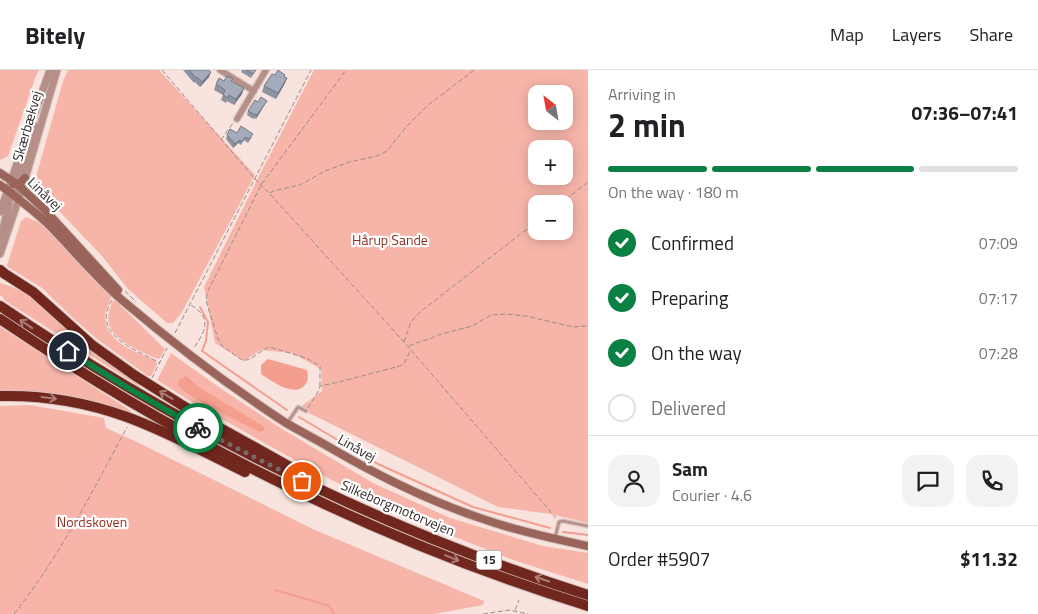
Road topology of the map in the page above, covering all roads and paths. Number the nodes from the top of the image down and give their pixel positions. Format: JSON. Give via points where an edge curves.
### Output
{"nodes":[{"id":1,"x":50,"y":70,"type":"edge"},
{"id":2,"x":57,"y":70,"type":"edge"},
{"id":3,"x":162,"y":70,"type":"edge"},
{"id":4,"x":220,"y":70,"type":"edge"},
{"id":5,"x":266,"y":70,"type":"edge"},
{"id":6,"x":311,"y":70,"type":"edge"},
{"id":7,"x":346,"y":70,"type":"edge"},
{"id":8,"x":474,"y":70,"type":"edge"},
{"id":9,"x":254,"y":91,"type":"junction"},
{"id":10,"x":237,"y":119,"type":"joint"},
{"id":11,"x":221,"y":140,"type":"junction"},
{"id":12,"x":0,"y":173,"type":"edge"},
{"id":13,"x":0,"y":178,"type":"edge"},
{"id":14,"x":25,"y":178,"type":"joint"},
{"id":15,"x":255,"y":179,"type":"junction"},
{"id":16,"x":588,"y":182,"type":"edge"},
{"id":17,"x":0,"y":185,"type":"edge"},
{"id":18,"x":261,"y":185,"type":"junction"},
{"id":19,"x":14,"y":189,"type":"junction"},
{"id":20,"x":270,"y":194,"type":"junction"},
{"id":21,"x":571,"y":195,"type":"edge"},
{"id":22,"x":0,"y":212,"type":"edge"},
{"id":23,"x":528,"y":228,"type":"edge"},
{"id":24,"x":0,"y":244,"type":"edge"},
{"id":25,"x":0,"y":254,"type":"edge"},
{"id":26,"x":0,"y":270,"type":"edge"},
{"id":27,"x":0,"y":277,"type":"edge"},
{"id":28,"x":20,"y":284,"type":"junction"},
{"id":29,"x":114,"y":297,"type":"dead end"},
{"id":30,"x":190,"y":305,"type":"junction"},
{"id":31,"x":0,"y":306,"type":"edge"},
{"id":32,"x":142,"y":316,"type":"junction"},
{"id":33,"x":0,"y":319,"type":"edge"},
{"id":34,"x":588,"y":326,"type":"edge"},
{"id":35,"x":175,"y":333,"type":"dead end"},
{"id":36,"x":404,"y":342,"type":"junction"},
{"id":37,"x":408,"y":347,"type":"junction"},
{"id":38,"x":167,"y":348,"type":"dead end"},
{"id":39,"x":192,"y":350,"type":"dead end"},
{"id":40,"x":410,"y":351,"type":"junction"},
{"id":41,"x":160,"y":362,"type":"junction"},
{"id":42,"x":151,"y":379,"type":"dead end"},
{"id":43,"x":320,"y":386,"type":"junction"},
{"id":44,"x":0,"y":396,"type":"edge"},
{"id":45,"x":306,"y":411,"type":"joint"},
{"id":46,"x":288,"y":423,"type":"junction"},
{"id":47,"x":128,"y":424,"type":"dead end"},
{"id":48,"x":392,"y":522,"type":"junction"},
{"id":49,"x":559,"y":522,"type":"junction"},
{"id":50,"x":588,"y":526,"type":"edge"},
{"id":51,"x":554,"y":539,"type":"junction"},
{"id":52,"x":407,"y":540,"type":"junction"},
{"id":53,"x":588,"y":546,"type":"edge"},
{"id":54,"x":588,"y":595,"type":"edge"},
{"id":55,"x":519,"y":600,"type":"dead end"},
{"id":56,"x":588,"y":606,"type":"edge"},
{"id":57,"x":515,"y":611,"type":"junction"},
{"id":58,"x":14,"y":614,"type":"edge"},
{"id":59,"x":483,"y":614,"type":"edge"},
{"id":60,"x":528,"y":614,"type":"edge"}],
"edges":[{"from":1,"to":19,"type":"street","name":"Skærbækvej"},
{"from":2,"to":14,"type":"street","name":"Skærbækvej"},
{"from":3,"to":11,"type":"path"},
{"from":4,"to":9,"type":"street"},
{"from":5,"to":9,"type":"street"},
{"from":6,"to":15,"type":"path"},
{"from":7,"to":18,"type":"path"},
{"from":8,"to":20,"type":"path","via":[[427,106],[386,151],[349,162],[300,185]]},
{"from":9,"to":10,"type":"street"},
{"from":10,"to":11,"type":"path"},
{"from":11,"to":15,"type":"path"},
{"from":12,"to":19,"type":"main road"},
{"from":13,"to":19,"type":"main road"},
{"from":14,"to":19,"type":"main road"},
{"from":15,"to":18,"type":"path"},
{"from":15,"to":30,"type":"path"},
{"from":16,"to":21,"type":"path"},
{"from":17,"to":19,"type":"main road"},
{"from":18,"to":20,"type":"path"},
{"from":18,"to":43,"type":"path","via":[[208,291],[207,304],[222,346],[242,360],[270,347],[306,358],[320,366]]},
{"from":19,"to":22,"type":"street"},
{"from":19,"to":24,"type":"street"},
{"from":19,"to":25,"type":"street"},
{"from":19,"to":32,"type":"main road","name":"Linåvej","via":[[111,290]]},
{"from":19,"to":32,"type":"main road","name":"Linåvej","via":[[74,242]]},
{"from":20,"to":36,"type":"path"},
{"from":23,"to":36,"type":"path","via":[[420,312],[411,322]]},
{"from":26,"to":28,"type":"highway"},
{"from":27,"to":28,"type":"highway"},
{"from":48,"to":28,"type":"highway","one_way":true,"via":[[279,462],[134,375],[92,345]]},
{"from":29,"to":41,"type":"path","via":[[106,315],[111,333],[120,342]]},
{"from":30,"to":35,"type":"path"},
{"from":30,"to":39,"type":"path","via":[[200,313],[205,325],[203,335]]},
{"from":48,"to":31,"type":"highway","name":"Silkeborgmotorvejen","number":"15","one_way":true,"via":[[275,468],[180,418],[90,365]]},
{"from":32,"to":46,"type":"main road","name":"Linåvej","via":[[180,348]]},
{"from":33,"to":52,"type":"highway","name":"Silkeborgmotorvejen","number":"15","via":[[168,424],[325,504]]},
{"from":34,"to":37,"type":"path","via":[[573,327],[526,316],[491,315],[472,326],[438,334]]},
{"from":36,"to":37,"type":"path"},
{"from":37,"to":40,"type":"path"},
{"from":38,"to":41,"type":"path"},
{"from":40,"to":43,"type":"path","via":[[400,366]]},
{"from":40,"to":49,"type":"path"},
{"from":41,"to":42,"type":"path"},
{"from":43,"to":45,"type":"path"},
{"from":44,"to":52,"type":"highway","one_way":true,"via":[[74,402],[126,417],[291,494]]},
{"from":45,"to":46,"type":"lane","via":[[298,407]]},
{"from":46,"to":51,"type":"main road","name":"Linåvej","via":[[408,490],[490,521]]},
{"from":47,"to":58,"type":"path","via":[[60,549]]},
{"from":54,"to":48,"type":"highway","name":"Silkeborgmotorvejen","number":"15","one_way":true},
{"from":49,"to":50,"type":"lane"},
{"from":49,"to":51,"type":"lane"},
{"from":51,"to":53,"type":"main road","name":"Linåvej"},
{"from":52,"to":56,"type":"highway","name":"Silkeborgmotorvejen","number":"15","one_way":true},
{"from":55,"to":57,"type":"path"},
{"from":57,"to":59,"type":"path"},
{"from":57,"to":60,"type":"path"}]}
